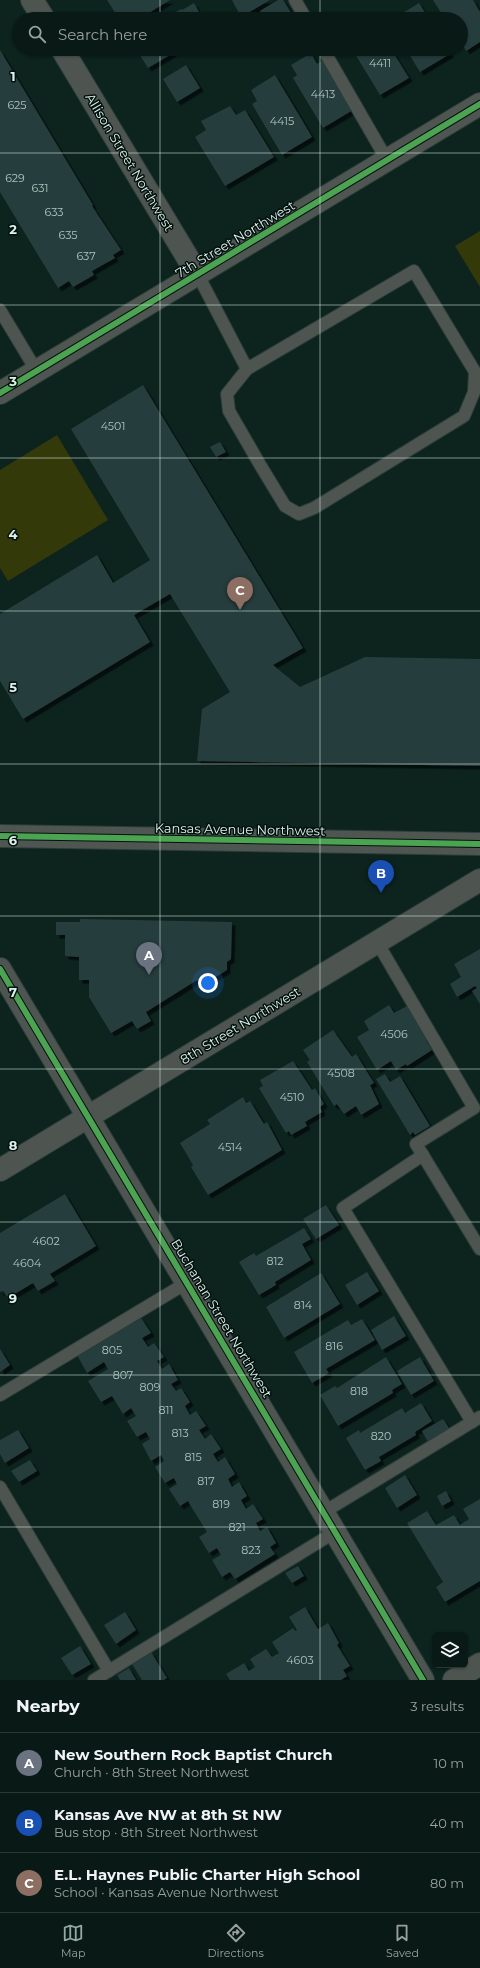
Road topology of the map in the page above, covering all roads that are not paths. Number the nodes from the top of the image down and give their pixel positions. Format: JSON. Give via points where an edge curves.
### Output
{"nodes":[{"id":1,"x":32,"y":0,"type":"edge"},
{"id":2,"x":294,"y":0,"type":"edge"},
{"id":3,"x":40,"y":12,"type":"edge"},
{"id":4,"x":302,"y":12,"type":"edge"},
{"id":5,"x":66,"y":56,"type":"edge"},
{"id":6,"x":327,"y":56,"type":"edge"},
{"id":7,"x":480,"y":104,"type":"edge"},
{"id":8,"x":387,"y":160,"type":"junction"},
{"id":9,"x":198,"y":275,"type":"junction"},
{"id":10,"x":0,"y":310,"type":"edge"},
{"id":11,"x":247,"y":369,"type":"junction"},
{"id":12,"x":36,"y":370,"type":"junction"},
{"id":13,"x":0,"y":393,"type":"edge"},
{"id":14,"x":0,"y":836,"type":"edge"},
{"id":15,"x":480,"y":844,"type":"edge"},
{"id":16,"x":480,"y":880,"type":"edge"},
{"id":17,"x":377,"y":942,"type":"junction"},
{"id":18,"x":0,"y":969,"type":"edge"},
{"id":19,"x":89,"y":1116,"type":"junction"},
{"id":20,"x":423,"y":1155,"type":"junction"},
{"id":21,"x":0,"y":1170,"type":"edge"},
{"id":22,"x":480,"y":1249,"type":"edge"},
{"id":23,"x":188,"y":1282,"type":"junction"},
{"id":24,"x":0,"y":1395,"type":"edge"},
{"id":25,"x":476,"y":1419,"type":"edge"},
{"id":26,"x":0,"y":1487,"type":"edge"},
{"id":27,"x":324,"y":1512,"type":"junction"},
{"id":28,"x":335,"y":1532,"type":"junction"},
{"id":29,"x":480,"y":1664,"type":"edge"},
{"id":30,"x":109,"y":1671,"type":"junction"},
{"id":31,"x":94,"y":1680,"type":"edge"},
{"id":32,"x":423,"y":1680,"type":"edge"},
{"id":33,"x":454,"y":1680,"type":"edge"}],
"edges":[{"from":1,"to":3,"type":"street"},
{"from":2,"to":4,"type":"lane"},
{"from":5,"to":9,"type":"street","name":"Allison Street Northwest"},
{"from":6,"to":8,"type":"lane"},
{"from":7,"to":8,"type":"street","name":"7th Street Northwest"},
{"from":8,"to":9,"type":"street","name":"7th Street Northwest"},
{"from":9,"to":11,"type":"lane"},
{"from":9,"to":12,"type":"street","name":"7th Street Northwest"},
{"from":10,"to":12,"type":"lane"},
{"from":11,"to":11,"type":"lane","via":[[414,271],[475,372],[474,392],[464,416],[314,508],[299,514],[285,506],[229,411],[227,394]]},
{"from":12,"to":13,"type":"street","name":"7th Street Northwest"},
{"from":14,"to":15,"type":"street","name":"Kansas Avenue Northwest"},
{"from":16,"to":17,"type":"street","name":"8th Street Northwest"},
{"from":17,"to":19,"type":"street","name":"8th Street Northwest"},
{"from":17,"to":20,"type":"lane","via":[[474,1108],[416,1144]]},
{"from":18,"to":19,"type":"street","name":"Buchanan Street Northwest"},
{"from":19,"to":21,"type":"street","name":"8th Street Northwest"},
{"from":19,"to":23,"type":"street","name":"Buchanan Street Northwest"},
{"from":20,"to":22,"type":"lane"},
{"from":20,"to":25,"type":"lane","via":[[343,1208]]},
{"from":23,"to":24,"type":"lane"},
{"from":23,"to":27,"type":"street","name":"Buchanan Street Northwest"},
{"from":25,"to":27,"type":"lane"},
{"from":26,"to":30,"type":"lane"},
{"from":27,"to":28,"type":"street","name":"Buchanan Street Northwest"},
{"from":28,"to":30,"type":"lane"},
{"from":28,"to":32,"type":"street","name":"Buchanan Street Northwest"},
{"from":29,"to":33,"type":"street"},
{"from":30,"to":31,"type":"lane"}]}
